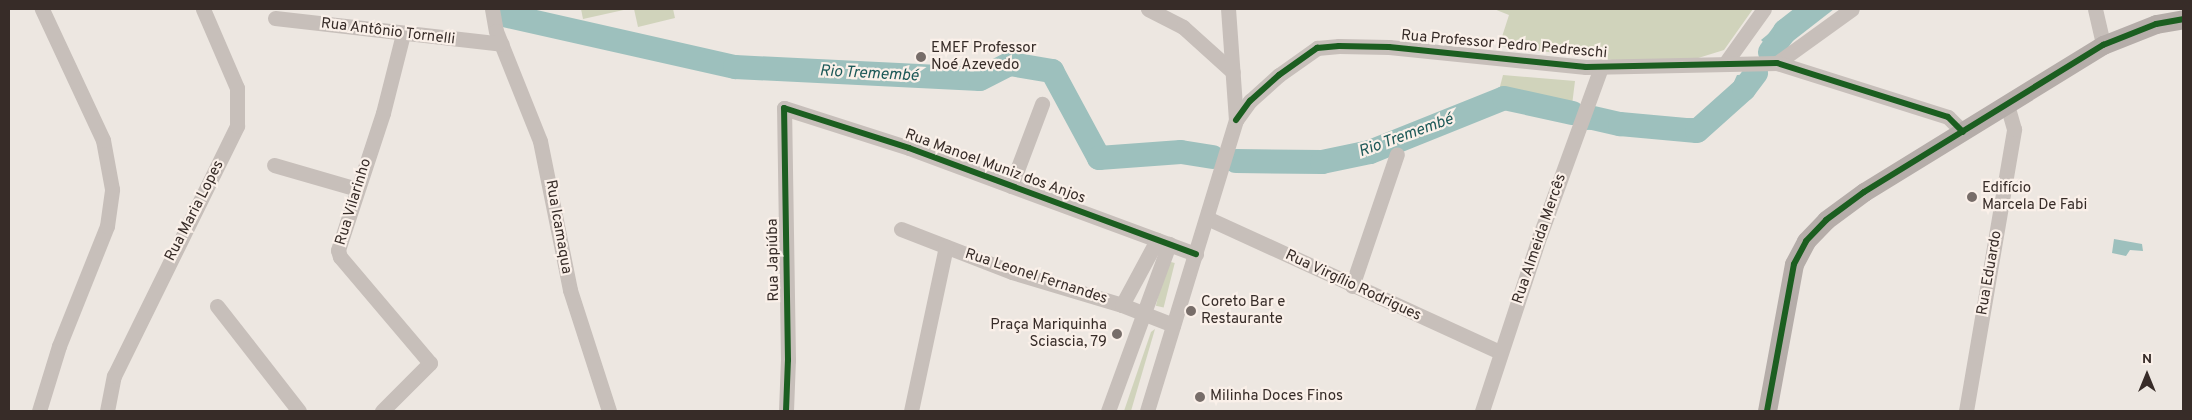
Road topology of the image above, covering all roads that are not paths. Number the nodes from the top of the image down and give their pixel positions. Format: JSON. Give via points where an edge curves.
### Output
{"nodes":[{"id":1,"x":42,"y":9,"type":"edge"},
{"id":2,"x":203,"y":9,"type":"edge"},
{"id":3,"x":492,"y":9,"type":"edge"},
{"id":4,"x":1228,"y":9,"type":"edge"},
{"id":5,"x":1764,"y":9,"type":"edge"},
{"id":6,"x":1852,"y":9,"type":"edge"},
{"id":7,"x":2095,"y":9,"type":"edge"},
{"id":8,"x":1156,"y":10,"type":"edge"},
{"id":9,"x":275,"y":18,"type":"dead end"},
{"id":10,"x":2183,"y":19,"type":"edge"},
{"id":11,"x":403,"y":34,"type":"junction"},
{"id":12,"x":502,"y":44,"type":"junction"},
{"id":13,"x":2103,"y":45,"type":"junction"},
{"id":14,"x":1726,"y":62,"type":"junction"},
{"id":15,"x":1777,"y":63,"type":"junction"},
{"id":16,"x":1601,"y":67,"type":"junction"},
{"id":17,"x":1233,"y":72,"type":"junction"},
{"id":18,"x":1042,"y":104,"type":"dead end"},
{"id":19,"x":2008,"y":105,"type":"junction"},
{"id":20,"x":784,"y":108,"type":"joint"},
{"id":21,"x":1236,"y":120,"type":"junction"},
{"id":22,"x":1963,"y":132,"type":"junction"},
{"id":23,"x":1397,"y":154,"type":"dead end"},
{"id":24,"x":274,"y":165,"type":"dead end"},
{"id":25,"x":1011,"y":186,"type":"junction"},
{"id":26,"x":357,"y":188,"type":"junction"},
{"id":27,"x":1207,"y":218,"type":"junction"},
{"id":28,"x":901,"y":229,"type":"dead end"},
{"id":29,"x":1163,"y":242,"type":"junction"},
{"id":30,"x":946,"y":247,"type":"junction"},
{"id":31,"x":1196,"y":254,"type":"junction"},
{"id":32,"x":1352,"y":286,"type":"junction"},
{"id":33,"x":1122,"y":305,"type":"junction"},
{"id":34,"x":217,"y":306,"type":"dead end"},
{"id":35,"x":1142,"y":315,"type":"junction"},
{"id":36,"x":1173,"y":325,"type":"junction"},
{"id":37,"x":1500,"y":352,"type":"junction"},
{"id":38,"x":39,"y":411,"type":"edge"},
{"id":39,"x":107,"y":411,"type":"edge"},
{"id":40,"x":299,"y":411,"type":"edge"},
{"id":41,"x":382,"y":411,"type":"edge"},
{"id":42,"x":609,"y":411,"type":"edge"},
{"id":43,"x":786,"y":411,"type":"edge"},
{"id":44,"x":911,"y":411,"type":"edge"},
{"id":45,"x":1108,"y":411,"type":"edge"},
{"id":46,"x":1147,"y":411,"type":"edge"},
{"id":47,"x":1482,"y":411,"type":"edge"},
{"id":48,"x":1767,"y":411,"type":"edge"},
{"id":49,"x":1966,"y":411,"type":"edge"}],
"edges":[{"from":1,"to":38,"type":"street","via":[[100,132],[112,189],[107,226],[59,346]]},
{"from":2,"to":39,"type":"street","name":"Rua Maria Lopes","via":[[237,88],[237,126],[114,376]]},
{"from":3,"to":12,"type":"street","name":"Rua Icamaqua"},
{"from":4,"to":17,"type":"street"},
{"from":5,"to":14,"type":"street"},
{"from":6,"to":15,"type":"street"},
{"from":7,"to":13,"type":"street"},
{"from":8,"to":17,"type":"street","via":[[1190,32]]},
{"from":9,"to":11,"type":"street","name":"Rua Antônio Tornelli"},
{"from":10,"to":13,"type":"main road","via":[[2156,24]]},
{"from":11,"to":12,"type":"street","name":"Rua Antônio Tornelli"},
{"from":11,"to":26,"type":"street","name":"Rua Vilarinho","via":[[383,113]]},
{"from":12,"to":42,"type":"street","name":"Rua Icamaqua","via":[[540,141],[570,290]]},
{"from":13,"to":19,"type":"main road"},
{"from":14,"to":15,"type":"street","name":"Rua Professor Pedro Pedreschi"},
{"from":14,"to":16,"type":"street","name":"Rua Professor Pedro Pedreschi"},
{"from":15,"to":22,"type":"street","name":"Rua Professor Pedro Pedreschi","via":[[1948,117]]},
{"from":16,"to":21,"type":"street","name":"Rua Professor Pedro Pedreschi","via":[[1389,46],[1327,46],[1317,48],[1279,75],[1250,100]]},
{"from":16,"to":37,"type":"street","name":"Rua Almeida Mercês"},
{"from":17,"to":21,"type":"street"},
{"from":18,"to":25,"type":"street"},
{"from":19,"to":22,"type":"main road"},
{"from":19,"to":49,"type":"street","name":"Rua Eduardo","via":[[2014,129]]},
{"from":20,"to":25,"type":"street","name":"Rua Manoel Muniz dos Anjos","via":[[909,148]]},
{"from":20,"to":43,"type":"street","name":"Rua Japiúba"},
{"from":21,"to":27,"type":"street"},
{"from":22,"to":48,"type":"main road","via":[[1864,192],[1826,220],[1806,241],[1794,264],[1785,301]]},
{"from":23,"to":32,"type":"street"},
{"from":24,"to":26,"type":"street"},
{"from":25,"to":29,"type":"street","name":"Rua Manoel Muniz dos Anjos"},
{"from":26,"to":41,"type":"street","name":"Rua Vilarinho","via":[[338,250],[340,257],[430,363]]},
{"from":27,"to":31,"type":"street"},
{"from":27,"to":32,"type":"street","name":"Rua Virgílio Rodrigues"},
{"from":28,"to":30,"type":"street","name":"Rua Leonel Fernandes"},
{"from":29,"to":31,"type":"street","name":"Rua Manoel Muniz dos Anjos"},
{"from":29,"to":33,"type":"street"},
{"from":29,"to":35,"type":"street"},
{"from":30,"to":33,"type":"street","name":"Rua Leonel Fernandes","via":[[1012,272]]},
{"from":30,"to":44,"type":"street"},
{"from":31,"to":36,"type":"street"},
{"from":32,"to":37,"type":"street","name":"Rua Virgílio Rodrigues"},
{"from":33,"to":35,"type":"street","name":"Rua Leonel Fernandes"},
{"from":34,"to":40,"type":"street"},
{"from":35,"to":36,"type":"street","name":"Rua Leonel Fernandes"},
{"from":35,"to":45,"type":"street"},
{"from":36,"to":46,"type":"street"},
{"from":37,"to":47,"type":"street","name":"Rua Almeida Mercês"}]}
